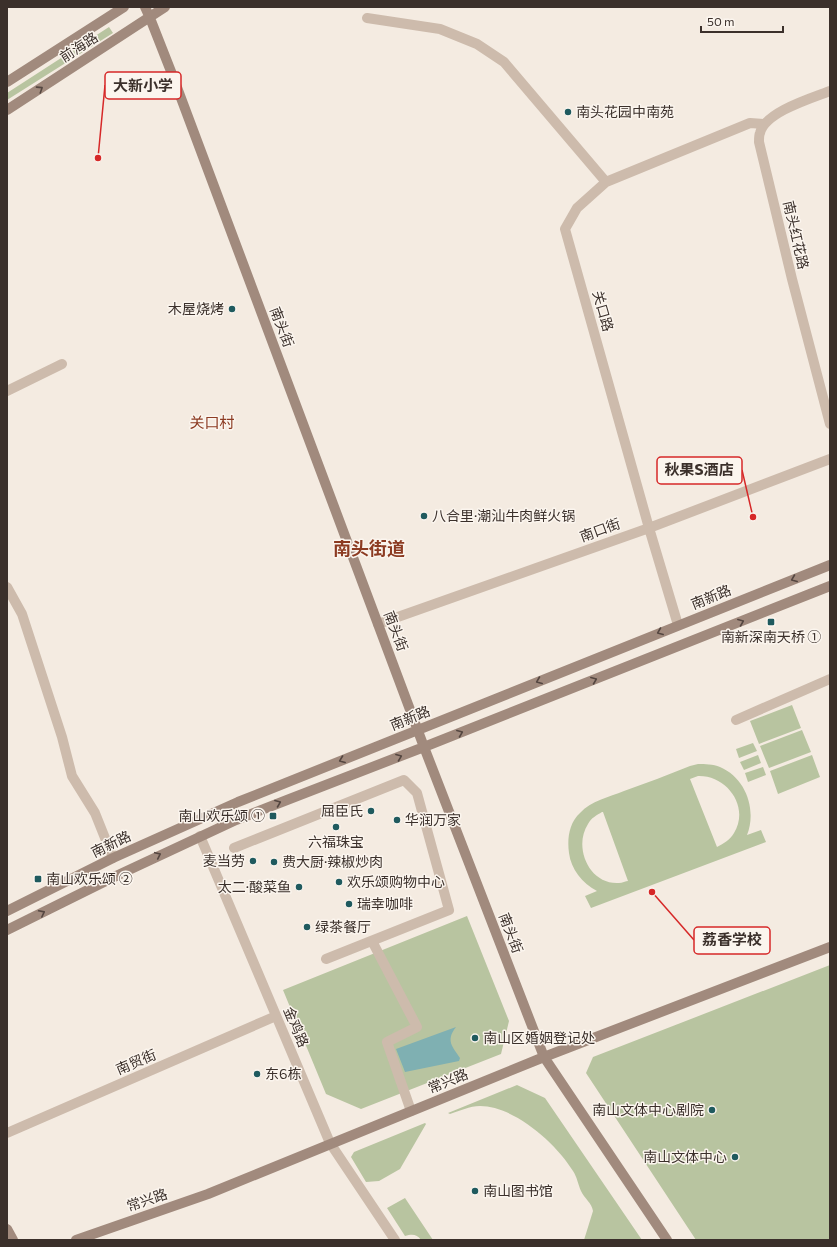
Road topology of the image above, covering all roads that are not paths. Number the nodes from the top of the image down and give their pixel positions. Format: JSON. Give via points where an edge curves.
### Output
{"nodes":[{"id":1,"x":124,"y":7,"type":"edge"},
{"id":2,"x":145,"y":7,"type":"edge"},
{"id":3,"x":166,"y":7,"type":"edge"},
{"id":4,"x":150,"y":18,"type":"junction"},
{"id":5,"x":367,"y":18,"type":"dead end"},
{"id":6,"x":7,"y":82,"type":"edge"},
{"id":7,"x":830,"y":91,"type":"edge"},
{"id":8,"x":7,"y":110,"type":"edge"},
{"id":9,"x":764,"y":124,"type":"junction"},
{"id":10,"x":606,"y":182,"type":"junction"},
{"id":11,"x":62,"y":364,"type":"dead end"},
{"id":12,"x":7,"y":390,"type":"edge"},
{"id":13,"x":830,"y":424,"type":"edge"},
{"id":14,"x":830,"y":459,"type":"edge"},
{"id":15,"x":649,"y":528,"type":"junction"},
{"id":16,"x":830,"y":565,"type":"edge"},
{"id":17,"x":830,"y":586,"type":"edge"},
{"id":18,"x":7,"y":587,"type":"edge"},
{"id":19,"x":378,"y":624,"type":"junction"},
{"id":20,"x":678,"y":625,"type":"junction"},
{"id":21,"x":830,"y":679,"type":"edge"},
{"id":22,"x":736,"y":720,"type":"dead end"},
{"id":23,"x":418,"y":730,"type":"junction"},
{"id":24,"x":424,"y":747,"type":"junction"},
{"id":25,"x":200,"y":836,"type":"junction"},
{"id":26,"x":234,"y":848,"type":"dead end"},
{"id":27,"x":113,"y":858,"type":"junction"},
{"id":28,"x":7,"y":911,"type":"edge"},
{"id":29,"x":7,"y":930,"type":"edge"},
{"id":30,"x":372,"y":941,"type":"junction"},
{"id":31,"x":830,"y":947,"type":"edge"},
{"id":32,"x":326,"y":959,"type":"dead end"},
{"id":33,"x":276,"y":1016,"type":"junction"},
{"id":34,"x":544,"y":1057,"type":"junction"},
{"id":35,"x":411,"y":1111,"type":"junction"},
{"id":36,"x":7,"y":1133,"type":"edge"},
{"id":37,"x":330,"y":1144,"type":"junction"},
{"id":38,"x":7,"y":1229,"type":"edge"},
{"id":39,"x":13,"y":1240,"type":"edge"},
{"id":40,"x":76,"y":1240,"type":"edge"},
{"id":41,"x":395,"y":1240,"type":"edge"},
{"id":42,"x":667,"y":1240,"type":"edge"}],
"edges":[{"from":1,"to":6,"type":"street","name":"前海路"},
{"from":2,"to":4,"type":"street","name":"南头街"},
{"from":3,"to":4,"type":"street","name":"前海路"},
{"from":8,"to":4,"type":"street","name":"前海路","one_way":true},
{"from":4,"to":19,"type":"street","name":"南头街"},
{"from":5,"to":10,"type":"street","via":[[440,29],[477,44],[504,62]]},
{"from":7,"to":9,"type":"street","via":[[781,111]]},
{"from":9,"to":10,"type":"street","name":"关口路","via":[[750,123]]},
{"from":9,"to":13,"type":"street","name":"南头红花路","via":[[759,142]]},
{"from":10,"to":15,"type":"street","name":"关口路","via":[[577,208],[565,229]]},
{"from":11,"to":12,"type":"street"},
{"from":14,"to":15,"type":"street","name":"南口街"},
{"from":15,"to":19,"type":"street","name":"南口街"},
{"from":15,"to":20,"type":"street","name":"关口路"},
{"from":16,"to":20,"type":"street","name":"南新路","one_way":true},
{"from":24,"to":17,"type":"street","one_way":true},
{"from":18,"to":27,"type":"street","via":[[22,614],[72,776],[95,813]]},
{"from":19,"to":23,"type":"street","name":"南头街"},
{"from":20,"to":23,"type":"street","name":"南新路","one_way":true},
{"from":21,"to":22,"type":"street"},
{"from":23,"to":24,"type":"street","name":"南头街"},
{"from":23,"to":27,"type":"street","name":"南新路","one_way":true,"via":[[238,802]]},
{"from":25,"to":24,"type":"street","one_way":true},
{"from":24,"to":34,"type":"street","name":"南头街"},
{"from":29,"to":25,"type":"street","one_way":true},
{"from":25,"to":33,"type":"street","name":"金鸡路"},
{"from":26,"to":30,"type":"street","via":[[404,780],[417,793],[449,910]]},
{"from":27,"to":28,"type":"street","name":"南新路"},
{"from":30,"to":32,"type":"street"},
{"from":30,"to":35,"type":"street","via":[[417,1027],[387,1042]]},
{"from":31,"to":34,"type":"street","name":"常兴路"},
{"from":33,"to":36,"type":"street","name":"南贸街"},
{"from":33,"to":37,"type":"street","name":"金鸡路"},
{"from":34,"to":35,"type":"street","name":"常兴路"},
{"from":34,"to":42,"type":"street","name":"南头街"},
{"from":35,"to":37,"type":"street","name":"常兴路"},
{"from":37,"to":40,"type":"street","name":"常兴路","via":[[208,1194]]},
{"from":37,"to":41,"type":"street","name":"金鸡路"},
{"from":38,"to":39,"type":"street"}]}
